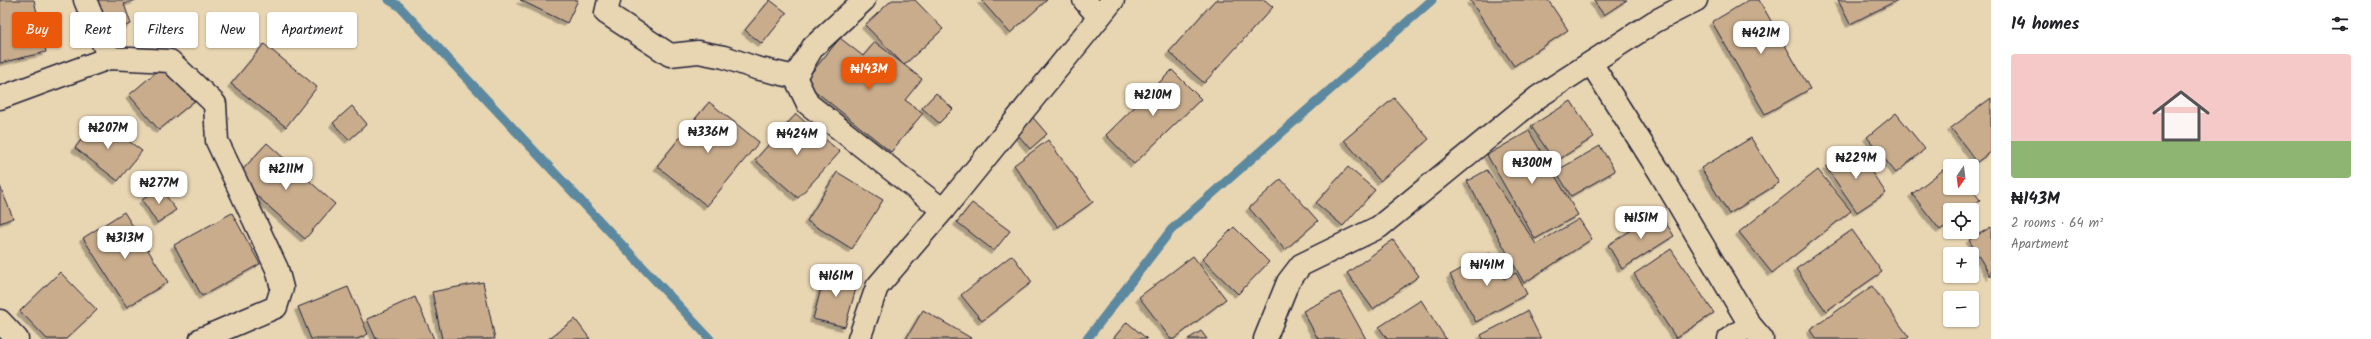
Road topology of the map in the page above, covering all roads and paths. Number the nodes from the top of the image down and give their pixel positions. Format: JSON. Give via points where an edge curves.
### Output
{"nodes":[{"id":1,"x":85,"y":0,"type":"edge"},
{"id":2,"x":609,"y":0,"type":"edge"},
{"id":3,"x":864,"y":0,"type":"edge"},
{"id":4,"x":1084,"y":0,"type":"edge"},
{"id":5,"x":1113,"y":0,"type":"edge"},
{"id":6,"x":1696,"y":0,"type":"edge"},
{"id":7,"x":1100,"y":17,"type":"junction"},
{"id":8,"x":109,"y":58,"type":"junction"},
{"id":9,"x":1591,"y":63,"type":"junction"},
{"id":10,"x":794,"y":77,"type":"junction"},
{"id":11,"x":0,"y":98,"type":"edge"},
{"id":12,"x":943,"y":210,"type":"junction"},
{"id":13,"x":0,"y":321,"type":"edge"},
{"id":14,"x":1756,"y":332,"type":"edge"},
{"id":15,"x":17,"y":339,"type":"edge"},
{"id":16,"x":201,"y":339,"type":"edge"},
{"id":17,"x":859,"y":339,"type":"edge"},
{"id":18,"x":1265,"y":339,"type":"edge"},
{"id":19,"x":1728,"y":339,"type":"edge"}],
"edges":[{"from":1,"to":8,"type":"street"},
{"from":2,"to":10,"type":"street","via":[[606,13],[670,55],[698,52]]},
{"from":3,"to":10,"type":"street","via":[[813,47]]},
{"from":4,"to":7,"type":"street"},
{"from":5,"to":7,"type":"street"},
{"from":6,"to":9,"type":"street","via":[[1654,22]]},
{"from":7,"to":12,"type":"street"},
{"from":8,"to":11,"type":"street"},
{"from":8,"to":16,"type":"street","via":[[170,60],[214,104],[217,141],[277,269],[282,288],[276,307]]},
{"from":9,"to":14,"type":"street"},
{"from":9,"to":18,"type":"street","via":[[1538,98],[1380,227],[1301,265],[1288,282]]},
{"from":10,"to":12,"type":"street","via":[[808,104]]},
{"from":12,"to":17,"type":"street","via":[[877,287]]},
{"from":13,"to":15,"type":"street"},
{"from":14,"to":19,"type":"street"}]}
